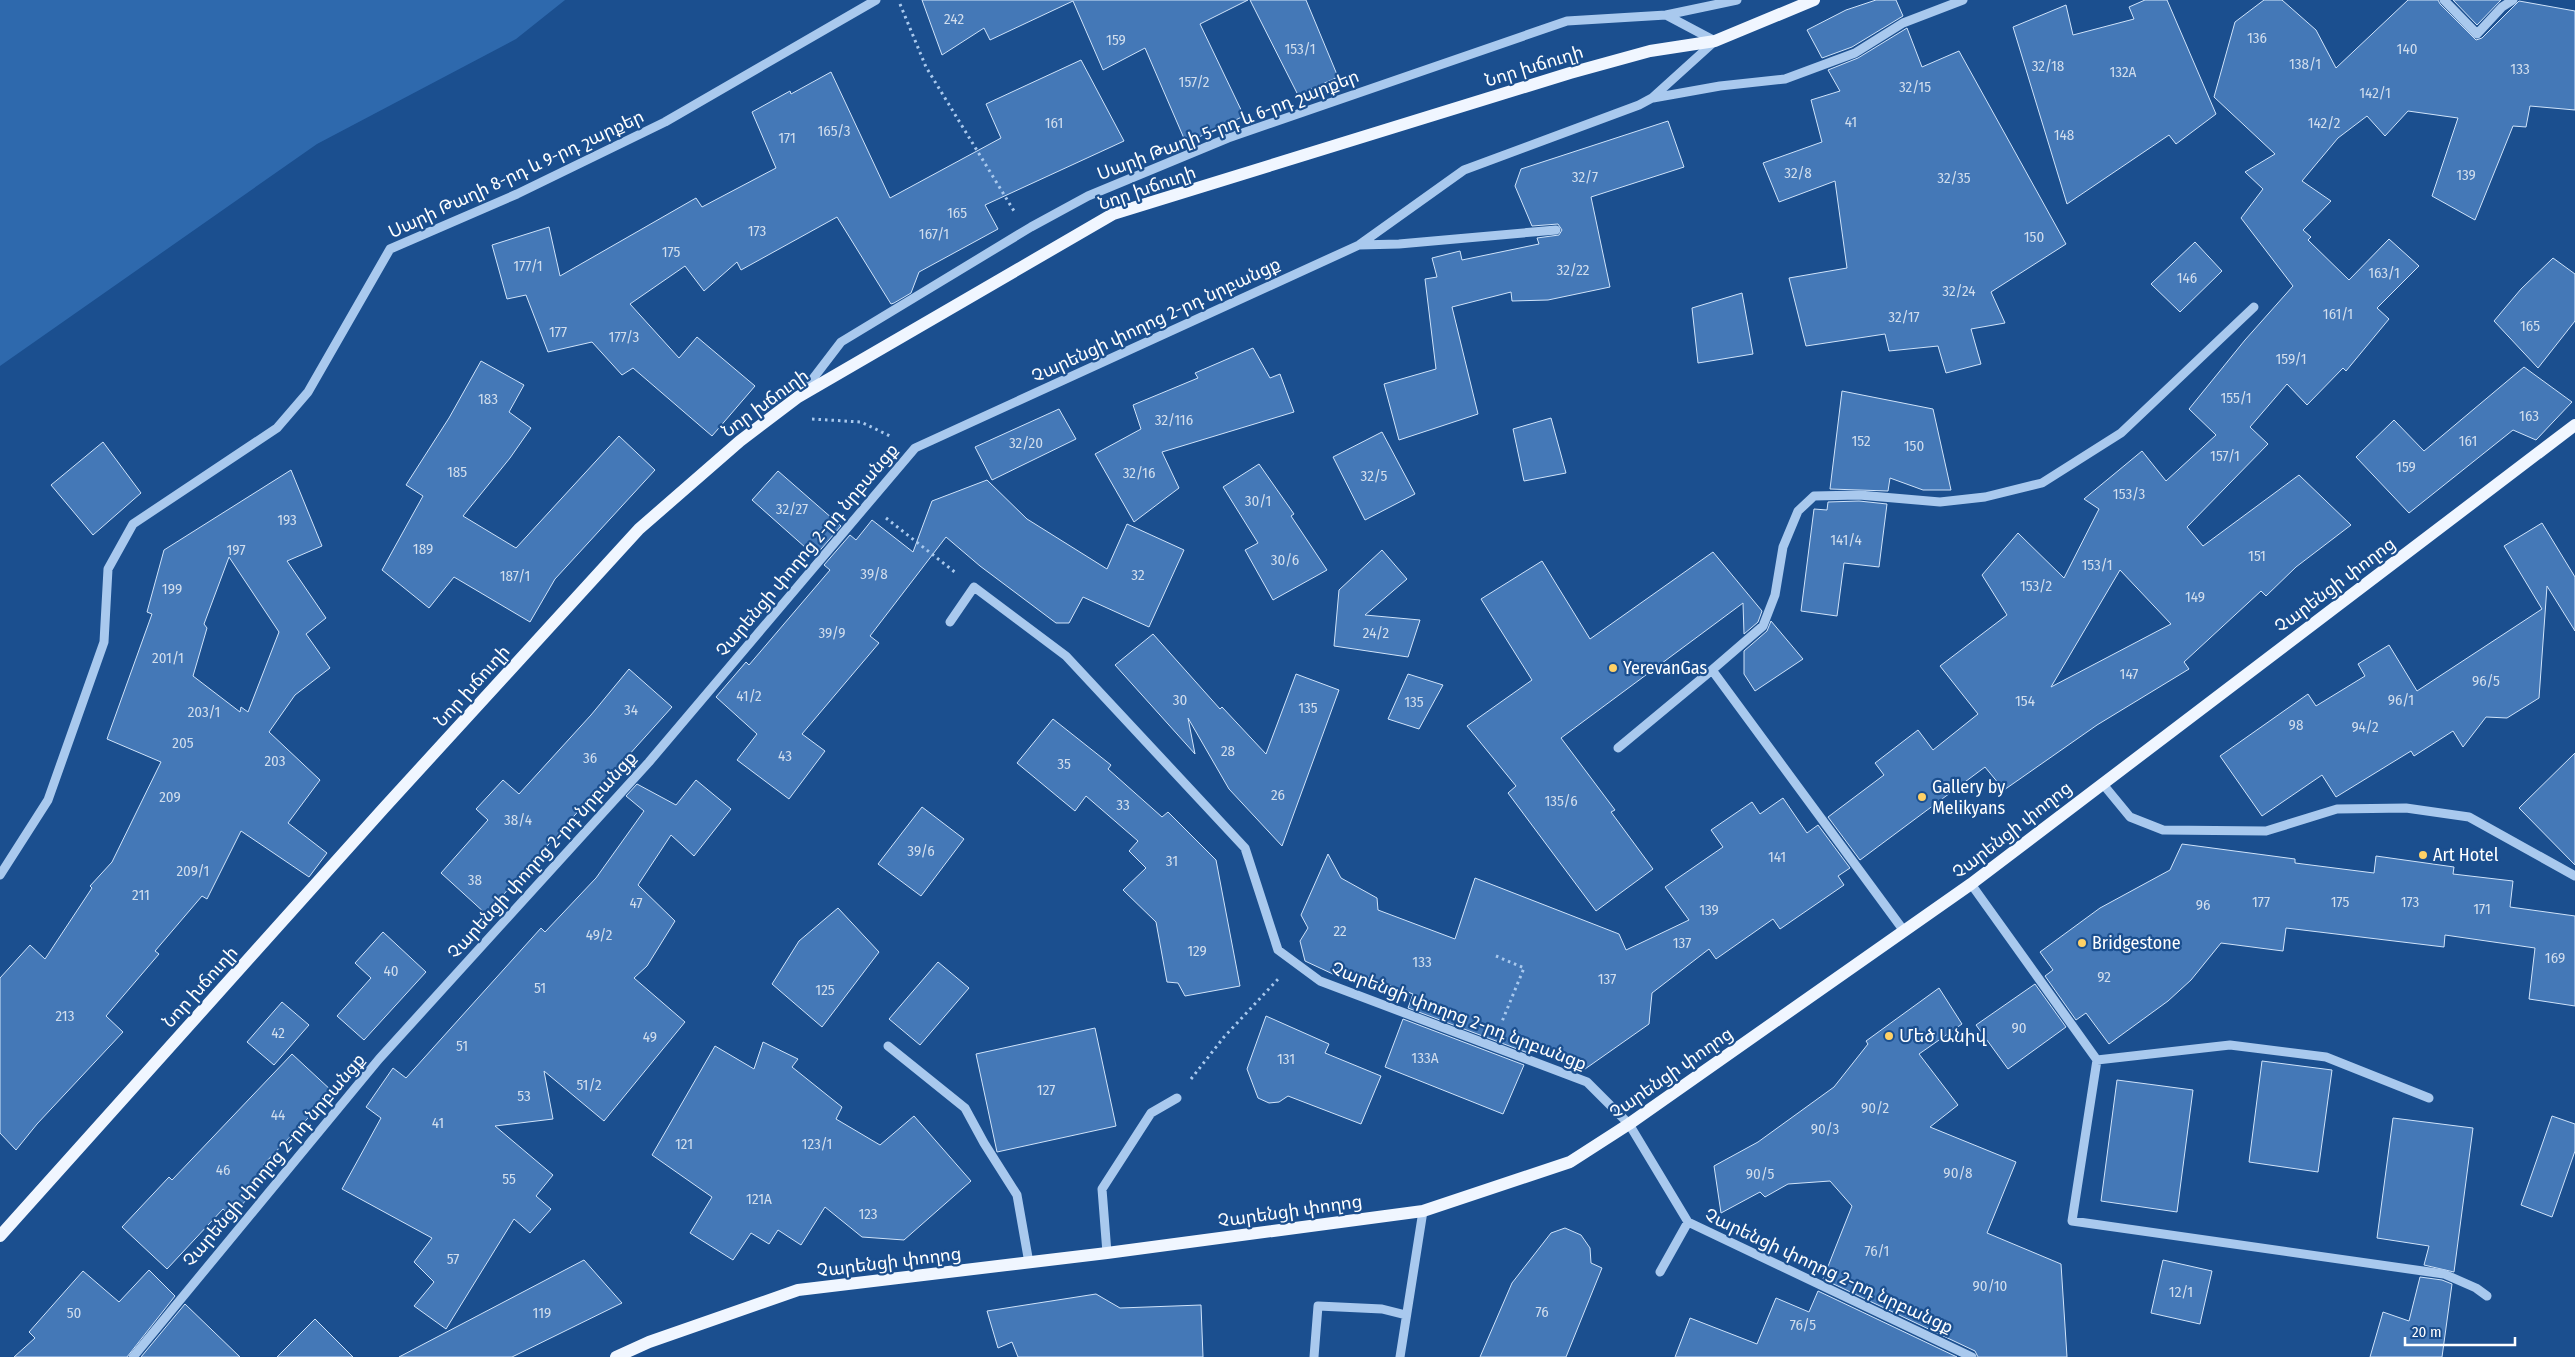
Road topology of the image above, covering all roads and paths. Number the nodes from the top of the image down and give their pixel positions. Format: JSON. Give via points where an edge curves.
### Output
{"nodes":[{"id":1,"x":876,"y":0,"type":"edge"},
{"id":2,"x":898,"y":0,"type":"edge"},
{"id":3,"x":1737,"y":0,"type":"edge"},
{"id":4,"x":1814,"y":0,"type":"edge"},
{"id":5,"x":1963,"y":0,"type":"edge"},
{"id":6,"x":2444,"y":0,"type":"edge"},
{"id":7,"x":2514,"y":0,"type":"edge"},
{"id":8,"x":1666,"y":15,"type":"junction"},
{"id":9,"x":1716,"y":41,"type":"junction"},
{"id":10,"x":1652,"y":98,"type":"junction"},
{"id":11,"x":1026,"y":230,"type":"junction"},
{"id":12,"x":1556,"y":230,"type":"dead end"},
{"id":13,"x":1359,"y":245,"type":"junction"},
{"id":14,"x":2254,"y":307,"type":"dead end"},
{"id":15,"x":798,"y":397,"type":"junction"},
{"id":16,"x":2575,"y":425,"type":"edge"},
{"id":17,"x":915,"y":448,"type":"junction"},
{"id":18,"x":868,"y":504,"type":"junction"},
{"id":19,"x":974,"y":587,"type":"junction"},
{"id":20,"x":950,"y":622,"type":"dead end"},
{"id":21,"x":1712,"y":670,"type":"junction"},
{"id":22,"x":1618,"y":748,"type":"dead end"},
{"id":23,"x":2102,"y":782,"type":"junction"},
{"id":24,"x":0,"y":875,"type":"edge"},
{"id":25,"x":2575,"y":876,"type":"edge"},
{"id":26,"x":1971,"y":884,"type":"junction"},
{"id":27,"x":1904,"y":931,"type":"junction"},
{"id":28,"x":1496,"y":956,"type":"dead end"},
{"id":29,"x":1296,"y":962,"type":"junction"},
{"id":30,"x":888,"y":1046,"type":"dead end"},
{"id":31,"x":1492,"y":1046,"type":"junction"},
{"id":32,"x":2097,"y":1060,"type":"junction"},
{"id":33,"x":1177,"y":1098,"type":"joint"},
{"id":34,"x":2429,"y":1098,"type":"dead end"},
{"id":35,"x":1629,"y":1124,"type":"junction"},
{"id":36,"x":1423,"y":1211,"type":"junction"},
{"id":37,"x":1688,"y":1222,"type":"junction"},
{"id":38,"x":0,"y":1236,"type":"edge"},
{"id":39,"x":1107,"y":1253,"type":"junction"},
{"id":40,"x":1029,"y":1263,"type":"junction"},
{"id":41,"x":1660,"y":1272,"type":"dead end"},
{"id":42,"x":2487,"y":1296,"type":"dead end"},
{"id":43,"x":1406,"y":1315,"type":"junction"},
{"id":44,"x":133,"y":1357,"type":"edge"},
{"id":45,"x":616,"y":1357,"type":"edge"},
{"id":46,"x":1314,"y":1357,"type":"edge"},
{"id":47,"x":1400,"y":1357,"type":"edge"},
{"id":48,"x":1972,"y":1357,"type":"edge"}],
"edges":[{"from":1,"to":24,"type":"street","name":"Սարի Թաղի 8-րդ և 9-րդ շարքեր","via":[[666,122],[517,194],[390,249],[308,392],[277,428],[133,524],[108,569],[104,642],[48,800]]},
{"from":2,"to":11,"type":"path","via":[[926,67]]},
{"from":3,"to":8,"type":"street","name":"Սարի Թաղի 5-րդ և 6-րդ շարքեր"},
{"from":4,"to":9,"type":"main road","name":"Նոր խճուղի"},
{"from":5,"to":10,"type":"street","via":[[1902,23],[1855,53],[1785,79]]},
{"from":6,"to":7,"type":"street","via":[[2477,34],[2502,7]]},
{"from":8,"to":9,"type":"street"},
{"from":8,"to":11,"type":"street","name":"Սարի Թաղի 5-րդ և 6-րդ շարքեր","via":[[1557,24],[1228,138],[1088,196]]},
{"from":9,"to":10,"type":"street","name":"Չարենցի փողոց 2-րդ նրբանցք"},
{"from":9,"to":15,"type":"main road","name":"Նոր խճուղի","via":[[1650,51],[1570,73],[1113,214]]},
{"from":10,"to":13,"type":"street","name":"Չարենցի փողոց 2-րդ նրբանցք","via":[[1464,170]]},
{"from":11,"to":15,"type":"street","name":"Սարի Թաղի 5-րդ և 6-րդ շարքեր","via":[[841,342]]},
{"from":12,"to":13,"type":"street"},
{"from":13,"to":17,"type":"street","name":"Չարենցի փողոց 2-րդ նրբանցք"},
{"from":14,"to":21,"type":"street","via":[[2121,433],[2042,483],[1985,497],[1940,502],[1859,495],[1814,496],[1798,510],[1783,547],[1775,595],[1763,626]]},
{"from":15,"to":17,"type":"path","via":[[808,419],[861,422]]},
{"from":15,"to":38,"type":"main road","name":"Նոր խճուղի","via":[[740,441],[639,529]]},
{"from":16,"to":23,"type":"main road","name":"Չարենցի փողոց"},
{"from":17,"to":18,"type":"street","name":"Չարենցի փողոց 2-րդ նրբանցք"},
{"from":18,"to":19,"type":"path"},
{"from":18,"to":44,"type":"street","name":"Չարենցի փողոց 2-րդ նրբանցք","via":[[649,762],[379,1059]]},
{"from":19,"to":20,"type":"street"},
{"from":19,"to":29,"type":"street","name":"Չարենցի փողոց 2-րդ նրբանցք","via":[[1066,656],[1245,848],[1278,950]]},
{"from":21,"to":22,"type":"street"},
{"from":21,"to":27,"type":"street"},
{"from":23,"to":25,"type":"street","via":[[2130,817],[2163,830],[2266,831],[2337,809],[2406,808],[2469,816]]},
{"from":23,"to":26,"type":"main road","name":"Չարենցի փողոց"},
{"from":26,"to":27,"type":"main road","name":"Չարենցի փողոց"},
{"from":26,"to":32,"type":"street"},
{"from":27,"to":35,"type":"main road","name":"Չարենցի փողոց"},
{"from":28,"to":31,"type":"path","via":[[1524,968]]},
{"from":29,"to":31,"type":"street","name":"Չարենցի փողոց 2-րդ նրբանցք","via":[[1320,980]]},
{"from":29,"to":33,"type":"path","via":[[1224,1037]]},
{"from":30,"to":40,"type":"street","via":[[965,1108],[1018,1195]]},
{"from":31,"to":35,"type":"street","name":"Չարենցի փողոց 2-րդ նրբանցք","via":[[1587,1082]]},
{"from":32,"to":34,"type":"street","via":[[2230,1045],[2326,1057]]},
{"from":32,"to":42,"type":"street","via":[[2072,1221],[2444,1274]]},
{"from":33,"to":39,"type":"street","via":[[1151,1113],[1102,1189]]},
{"from":35,"to":36,"type":"main road","name":"Չարենցի փողոց","via":[[1570,1162]]},
{"from":35,"to":37,"type":"street","name":"Չարենցի փողոց 2-րդ նրբանցք"},
{"from":36,"to":39,"type":"main road","name":"Չարենցի փողոց"},
{"from":36,"to":43,"type":"street"},
{"from":37,"to":41,"type":"street"},
{"from":37,"to":48,"type":"street","name":"Չարենցի փողոց 2-րդ նրբանցք"},
{"from":39,"to":40,"type":"main road","name":"Չարենցի փողոց"},
{"from":40,"to":45,"type":"main road","name":"Չարենցի փողոց","via":[[798,1290],[649,1342]]},
{"from":43,"to":46,"type":"street","via":[[1382,1309],[1318,1306]]},
{"from":43,"to":47,"type":"street"}]}
